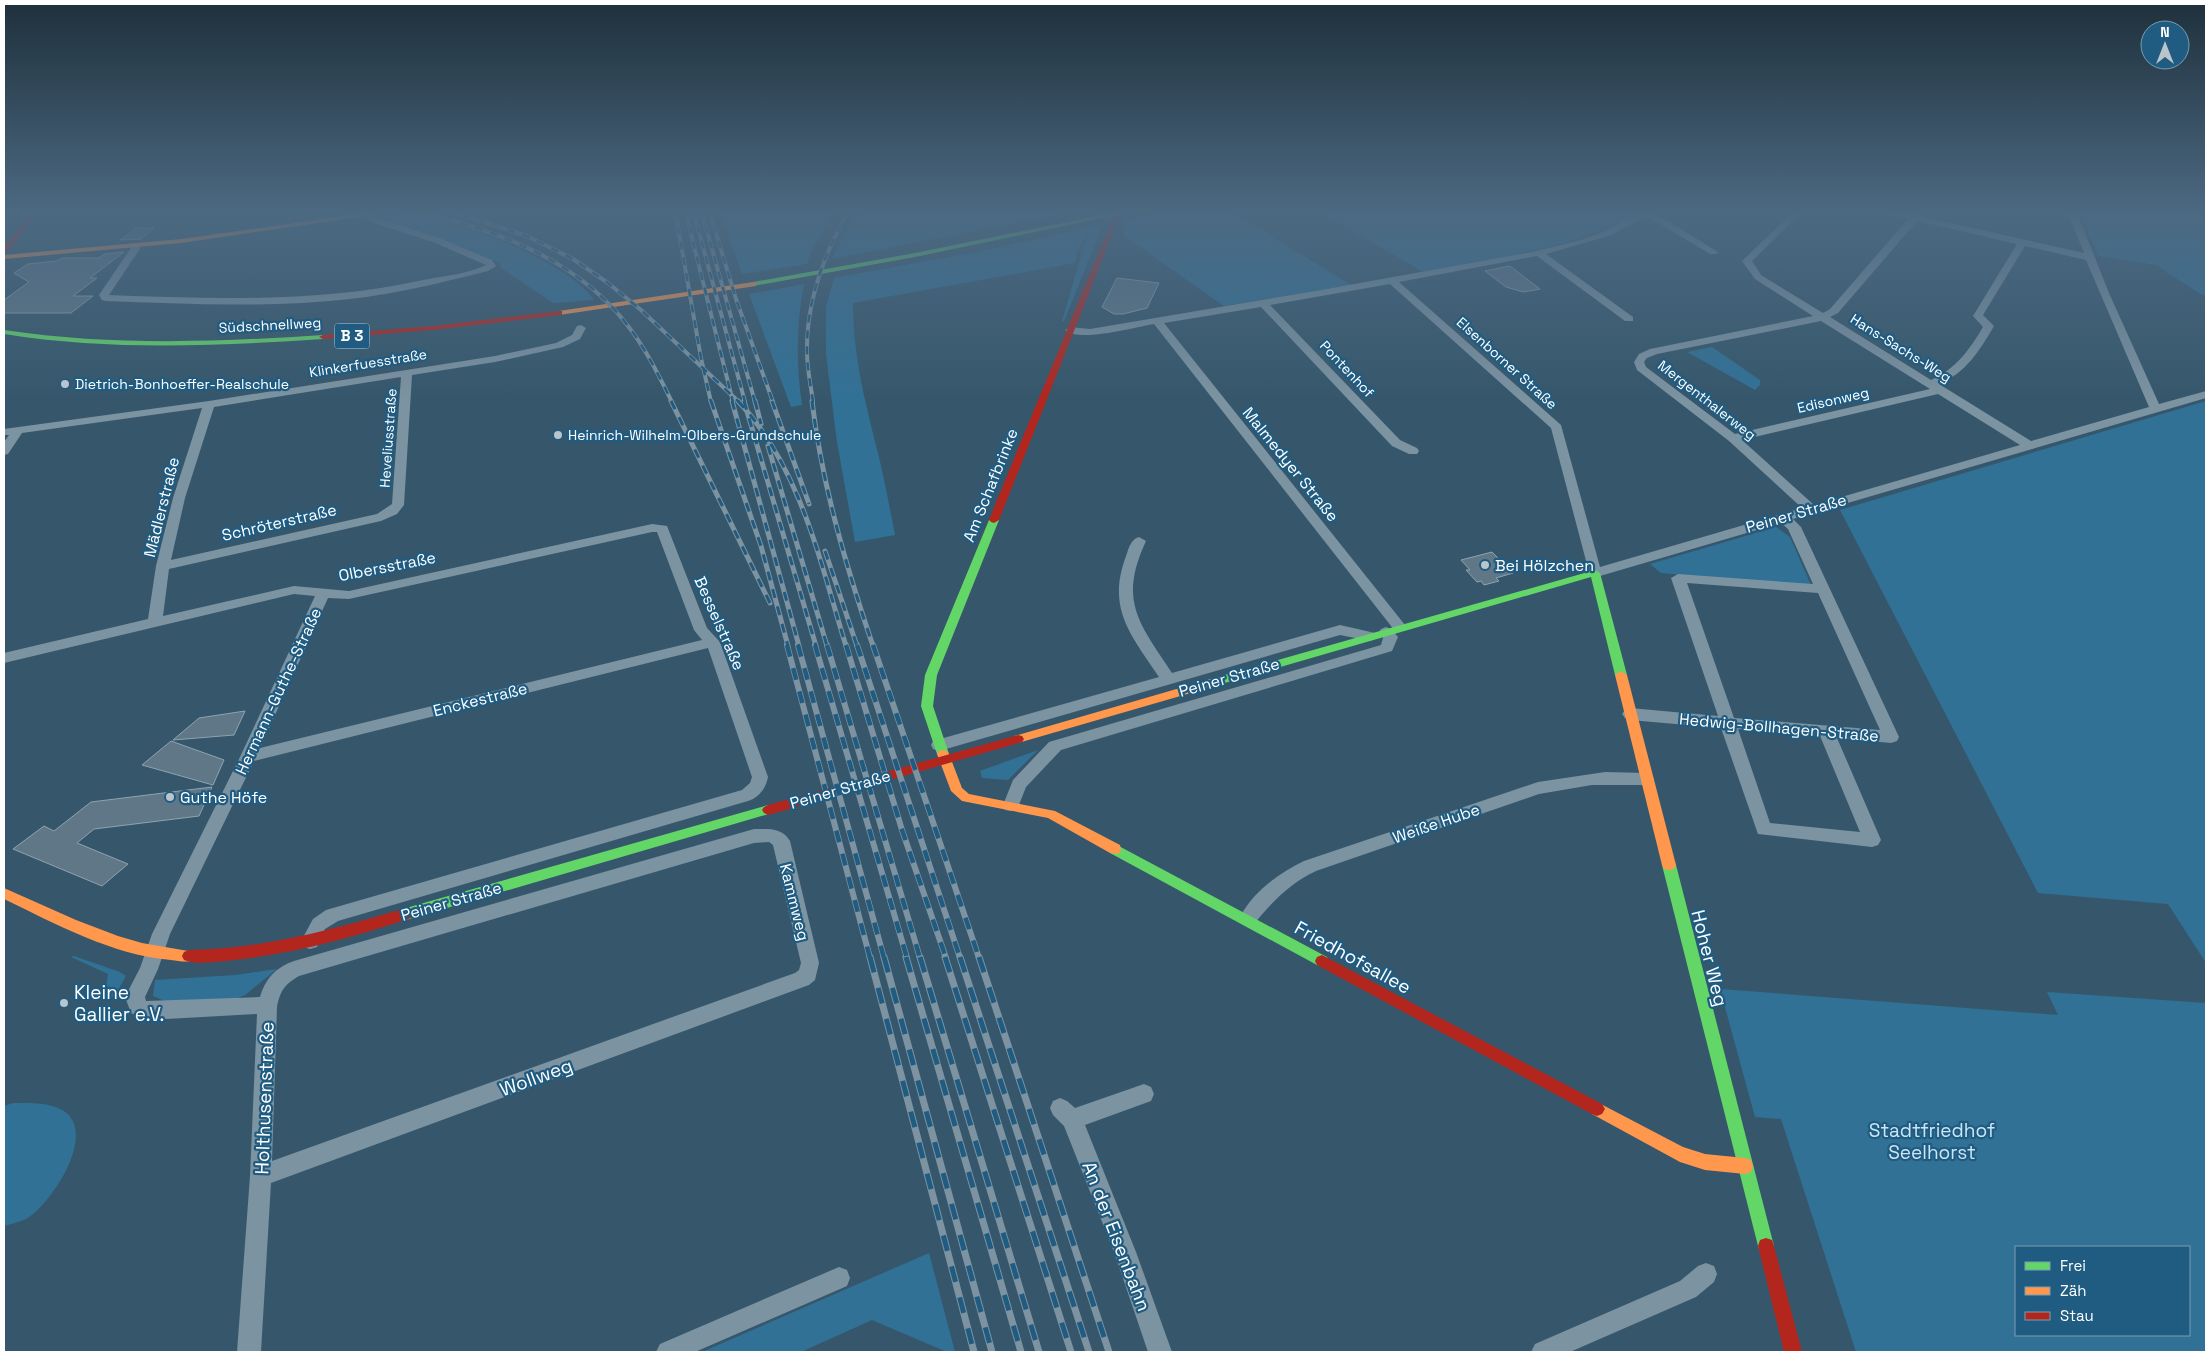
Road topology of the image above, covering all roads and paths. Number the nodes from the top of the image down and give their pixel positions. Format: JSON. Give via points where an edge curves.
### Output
{"nodes":[{"id":1,"x":118,"y":273,"type":"edge"},
{"id":2,"x":470,"y":273,"type":"edge"},
{"id":3,"x":785,"y":273,"type":"edge"},
{"id":4,"x":815,"y":273,"type":"edge"},
{"id":5,"x":1093,"y":273,"type":"edge"},
{"id":6,"x":1431,"y":273,"type":"edge"},
{"id":7,"x":1566,"y":273,"type":"edge"},
{"id":8,"x":1755,"y":273,"type":"edge"},
{"id":9,"x":1867,"y":273,"type":"edge"},
{"id":10,"x":2004,"y":273,"type":"edge"},
{"id":11,"x":2097,"y":273,"type":"edge"},
{"id":12,"x":1392,"y":281,"type":"junction"},
{"id":13,"x":1263,"y":303,"type":"junction"},
{"id":14,"x":1823,"y":317,"type":"junction"},
{"id":15,"x":1629,"y":319,"type":"dead end"},
{"id":16,"x":1157,"y":321,"type":"junction"},
{"id":17,"x":4,"y":323,"type":"edge"},
{"id":18,"x":580,"y":328,"type":"dead end"},
{"id":19,"x":4,"y":330,"type":"edge"},
{"id":20,"x":1070,"y":330,"type":"junction"},
{"id":21,"x":56,"y":339,"type":"junction"},
{"id":22,"x":187,"y":339,"type":"junction"},
{"id":23,"x":280,"y":341,"type":"junction"},
{"id":24,"x":65,"y":352,"type":"dead end"},
{"id":25,"x":407,"y":372,"type":"junction"},
{"id":26,"x":1935,"y":387,"type":"junction"},
{"id":27,"x":2206,"y":394,"type":"edge"},
{"id":28,"x":209,"y":404,"type":"junction"},
{"id":29,"x":2156,"y":409,"type":"junction"},
{"id":30,"x":18,"y":430,"type":"junction"},
{"id":31,"x":4,"y":432,"type":"edge"},
{"id":32,"x":1733,"y":438,"type":"junction"},
{"id":33,"x":2030,"y":446,"type":"junction"},
{"id":34,"x":4,"y":451,"type":"edge"},
{"id":35,"x":1413,"y":451,"type":"dead end"},
{"id":36,"x":398,"y":505,"type":"joint"},
{"id":37,"x":1811,"y":509,"type":"junction"},
{"id":38,"x":1782,"y":517,"type":"junction"},
{"id":39,"x":661,"y":529,"type":"joint"},
{"id":40,"x":1139,"y":541,"type":"dead end"},
{"id":41,"x":163,"y":566,"type":"junction"},
{"id":42,"x":1595,"y":573,"type":"junction"},
{"id":43,"x":1823,"y":589,"type":"junction"},
{"id":44,"x":323,"y":594,"type":"junction"},
{"id":45,"x":155,"y":622,"type":"junction"},
{"id":46,"x":1385,"y":632,"type":"junction"},
{"id":47,"x":712,"y":642,"type":"junction"},
{"id":48,"x":4,"y":658,"type":"edge"},
{"id":49,"x":1168,"y":678,"type":"junction"},
{"id":50,"x":1630,"y":714,"type":"junction"},
{"id":51,"x":1728,"y":723,"type":"junction"},
{"id":52,"x":1826,"y":731,"type":"junction"},
{"id":53,"x":939,"y":744,"type":"junction"},
{"id":54,"x":248,"y":757,"type":"junction"},
{"id":55,"x":951,"y":776,"type":"joint"},
{"id":56,"x":1646,"y":780,"type":"junction"},
{"id":57,"x":755,"y":789,"type":"joint"},
{"id":58,"x":1011,"y":805,"type":"junction"},
{"id":59,"x":772,"y":835,"type":"joint"},
{"id":60,"x":4,"y":893,"type":"edge"},
{"id":61,"x":1248,"y":919,"type":"junction"},
{"id":62,"x":310,"y":941,"type":"junction"},
{"id":63,"x":155,"y":951,"type":"junction"},
{"id":64,"x":808,"y":974,"type":"joint"},
{"id":65,"x":268,"y":1005,"type":"junction"},
{"id":66,"x":1144,"y":1094,"type":"dead end"},
{"id":67,"x":1745,"y":1166,"type":"junction"},
{"id":68,"x":261,"y":1176,"type":"junction"},
{"id":69,"x":1706,"y":1274,"type":"dead end"},
{"id":70,"x":839,"y":1278,"type":"dead end"},
{"id":71,"x":249,"y":1352,"type":"edge"},
{"id":72,"x":668,"y":1352,"type":"edge"},
{"id":73,"x":1160,"y":1352,"type":"edge"},
{"id":74,"x":1543,"y":1352,"type":"edge"},
{"id":75,"x":1793,"y":1352,"type":"edge"}],
"edges":[{"from":1,"to":2,"type":"street","via":[[104,295],[106,298],[244,302],[332,298],[394,290]]},
{"from":3,"to":22,"type":"main road","name":"Südschnellweg","number":"B 3","via":[[599,303],[370,329]]},
{"from":4,"to":23,"type":"main road","name":"Südschnellweg","number":"B 3","via":[[488,322]]},
{"from":5,"to":20,"type":"main road","name":"Am Schafbrinke"},
{"from":6,"to":12,"type":"street"},
{"from":7,"to":15,"type":"street"},
{"from":8,"to":14,"type":"street","name":"Hans-Sachs-Weg"},
{"from":9,"to":14,"type":"street","via":[[1834,311]]},
{"from":10,"to":26,"type":"street","name":"Edisonweg","via":[[1978,316],[1989,326],[1969,359]]},
{"from":11,"to":29,"type":"street"},
{"from":12,"to":13,"type":"street"},
{"from":12,"to":42,"type":"street","name":"Elsenborner Straße","via":[[1557,427]]},
{"from":13,"to":16,"type":"street"},
{"from":13,"to":35,"type":"street","name":"Pontenhof","via":[[1396,443]]},
{"from":14,"to":26,"type":"street","name":"Hans-Sachs-Weg"},
{"from":14,"to":32,"type":"street","name":"Mergenthalerweg","via":[[1654,351],[1643,356],[1639,362],[1642,368]]},
{"from":16,"to":20,"type":"street","via":[[1090,332]]},
{"from":16,"to":46,"type":"street","name":"Malmedyer Straße"},
{"from":17,"to":22,"type":"main road","via":[[66,332]]},
{"from":18,"to":25,"type":"street","name":"Klinkerfuesstraße","via":[[576,337],[559,345],[495,359]]},
{"from":19,"to":21,"type":"main road","number":"B 3"},
{"from":20,"to":53,"type":"main road","name":"Am Schafbrinke","via":[[930,675],[927,706]]},
{"from":21,"to":22,"type":"main road","name":"Südschnellweg","number":"B 3"},
{"from":21,"to":23,"type":"main road","name":"Südschnellweg","number":"B 3","via":[[93,344]]},
{"from":23,"to":24,"type":"main road"},
{"from":25,"to":28,"type":"street","name":"Klinkerfuesstraße"},
{"from":25,"to":36,"type":"street","name":"Heveliusstraße"},
{"from":26,"to":32,"type":"street","name":"Edisonweg"},
{"from":26,"to":33,"type":"street","name":"Hans-Sachs-Weg"},
{"from":27,"to":29,"type":"street","name":"Peiner Straße"},
{"from":28,"to":30,"type":"street","name":"Klinkerfuesstraße"},
{"from":28,"to":41,"type":"street","name":"Mädlerstraße","via":[[179,498]]},
{"from":29,"to":33,"type":"street","name":"Peiner Straße"},
{"from":30,"to":31,"type":"street","name":"Klinkerfuesstraße"},
{"from":30,"to":34,"type":"street"},
{"from":32,"to":37,"type":"street","name":"Mergenthalerweg"},
{"from":33,"to":37,"type":"street","name":"Peiner Straße"},
{"from":36,"to":41,"type":"street","name":"Schröterstraße","via":[[381,517]]},
{"from":37,"to":38,"type":"street","name":"Peiner Straße"},
{"from":38,"to":42,"type":"street","name":"Peiner Straße"},
{"from":38,"to":43,"type":"street","name":"Hedwig-Bollhagen-Straße","via":[[1794,526]]},
{"from":39,"to":44,"type":"street","name":"Olbersstraße","via":[[349,595]]},
{"from":39,"to":47,"type":"street","name":"Besselstraße","via":[[701,630]]},
{"from":40,"to":49,"type":"street","via":[[1132,556],[1126,604],[1132,622]]},
{"from":41,"to":45,"type":"street","name":"Mädlerstraße"},
{"from":42,"to":46,"type":"main road","name":"Peiner Straße"},
{"from":42,"to":50,"type":"main road","name":"Hoher Weg"},
{"from":43,"to":51,"type":"street","via":[[1678,578]]},
{"from":43,"to":52,"type":"street","name":"Hedwig-Bollhagen-Straße","via":[[1891,737]]},
{"from":44,"to":45,"type":"street","name":"Olbersstraße","via":[[294,590]]},
{"from":44,"to":54,"type":"street","name":"Hermann-Guthe-Straße"},
{"from":45,"to":48,"type":"street","name":"Olbersstraße"},
{"from":46,"to":49,"type":"street","name":"Peiner Straße","via":[[1340,630]]},
{"from":46,"to":58,"type":"street","name":"Peiner Straße","via":[[1391,637],[1387,648],[1055,746],[1019,784]]},
{"from":46,"to":62,"type":"main road","name":"Peiner Straße"},
{"from":47,"to":54,"type":"street","name":"Enckestraße"},
{"from":47,"to":57,"type":"street","name":"Besselstraße","via":[[760,777]]},
{"from":49,"to":53,"type":"street","name":"Peiner Straße"},
{"from":50,"to":51,"type":"street","name":"Hedwig-Bollhagen-Straße"},
{"from":50,"to":56,"type":"main road","name":"Hoher Weg"},
{"from":51,"to":52,"type":"street","name":"Hedwig-Bollhagen-Straße"},
{"from":51,"to":52,"type":"street","via":[[1764,829],[1872,840]]},
{"from":53,"to":55,"type":"main road","name":"Am Schafbrinke"},
{"from":54,"to":63,"type":"street","name":"Hermann-Guthe-Straße"},
{"from":55,"to":58,"type":"main road","name":"Friedhofsallee","via":[[957,791],[966,798]]},
{"from":56,"to":61,"type":"street","name":"Weiße Hube","via":[[1611,776],[1538,788],[1310,866],[1288,876],[1269,892]]},
{"from":56,"to":67,"type":"main road","name":"Hoher Weg"},
{"from":57,"to":62,"type":"street","name":"Peiner Straße","via":[[748,796],[332,914],[319,924]]},
{"from":58,"to":61,"type":"main road","name":"Friedhofsallee","via":[[1051,814]]},
{"from":59,"to":64,"type":"street","name":"Kammweg","via":[[780,841],[810,963]]},
{"from":59,"to":65,"type":"street","name":"Peiner Straße","via":[[754,836],[294,969],[275,982]]},
{"from":60,"to":63,"type":"main road","name":"Peiner Straße","via":[[40,911]]},
{"from":61,"to":67,"type":"main road","name":"Friedhofsallee","via":[[1680,1154],[1705,1162]]},
{"from":62,"to":63,"type":"main road","name":"Peiner Straße","via":[[265,951],[218,956],[185,956]]},
{"from":63,"to":65,"type":"street","name":"Holthusenstraße","via":[[135,997],[138,1007],[148,1011]]},
{"from":64,"to":68,"type":"street","name":"Wollweg","via":[[793,984]]},
{"from":65,"to":68,"type":"street","name":"Holthusenstraße"},
{"from":66,"to":73,"type":"street","name":"An der Eisenbahn","via":[[1066,1114],[1125,1252]]},
{"from":67,"to":75,"type":"main road","name":"Hoher Weg"},
{"from":68,"to":71,"type":"street","name":"Holthusenstraße"},
{"from":69,"to":74,"type":"street","via":[[1688,1289]]},
{"from":70,"to":72,"type":"street"}]}
